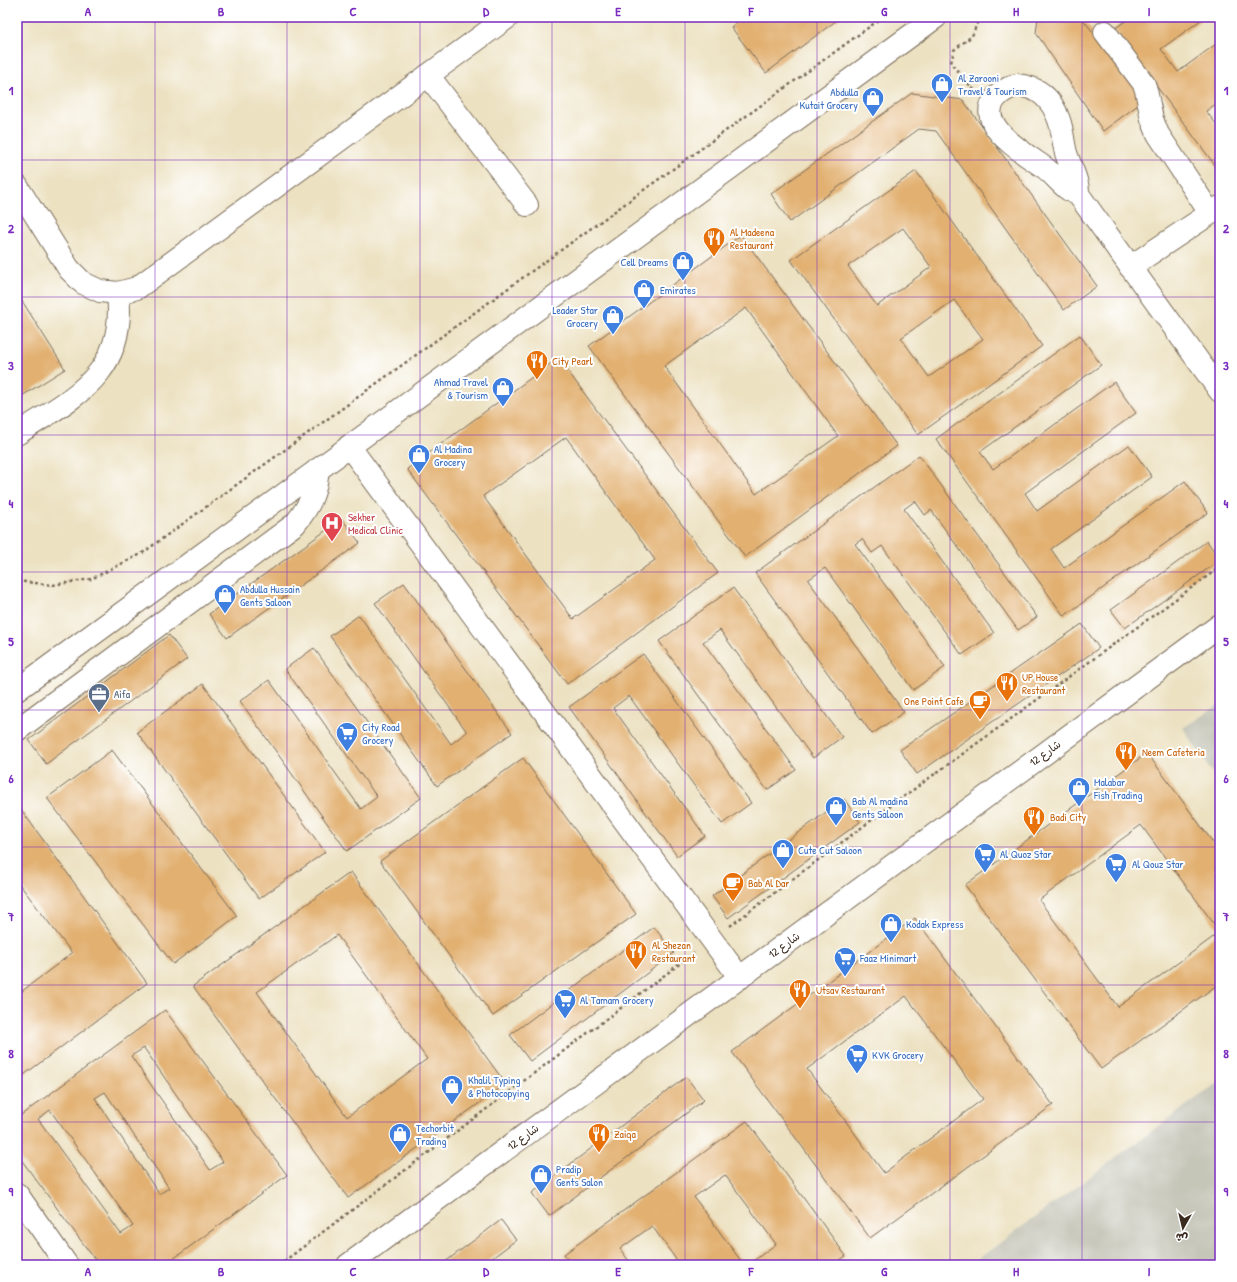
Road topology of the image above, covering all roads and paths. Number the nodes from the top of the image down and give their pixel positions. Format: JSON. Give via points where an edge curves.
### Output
{"nodes":[{"id":1,"x":508,"y":17,"type":"edge"},
{"id":2,"x":883,"y":17,"type":"edge"},
{"id":3,"x":936,"y":17,"type":"edge"},
{"id":4,"x":978,"y":17,"type":"edge"},
{"id":5,"x":1105,"y":32,"type":"dead end"},
{"id":6,"x":428,"y":75,"type":"junction"},
{"id":7,"x":992,"y":103,"type":"junction"},
{"id":8,"x":17,"y":186,"type":"edge"},
{"id":9,"x":1078,"y":194,"type":"junction"},
{"id":10,"x":527,"y":205,"type":"dead end"},
{"id":11,"x":1215,"y":210,"type":"edge"},
{"id":12,"x":1130,"y":267,"type":"junction"},
{"id":13,"x":118,"y":293,"type":"junction"},
{"id":14,"x":1220,"y":391,"type":"edge"},
{"id":15,"x":17,"y":434,"type":"edge"},
{"id":16,"x":349,"y":446,"type":"junction"},
{"id":17,"x":318,"y":469,"type":"junction"},
{"id":18,"x":1220,"y":567,"type":"edge"},
{"id":19,"x":17,"y":581,"type":"edge"},
{"id":20,"x":1220,"y":625,"type":"edge"},
{"id":21,"x":17,"y":690,"type":"edge"},
{"id":22,"x":17,"y":730,"type":"edge"},
{"id":23,"x":712,"y":939,"type":"junction"},
{"id":24,"x":740,"y":978,"type":"junction"},
{"id":25,"x":17,"y":1194,"type":"edge"},
{"id":26,"x":67,"y":1265,"type":"edge"},
{"id":27,"x":279,"y":1265,"type":"edge"},
{"id":28,"x":348,"y":1265,"type":"edge"}],
"edges":[{"from":1,"to":6,"type":"street"},
{"from":2,"to":19,"type":"path","via":[[141,554],[91,579],[53,585]]},
{"from":3,"to":16,"type":"street"},
{"from":4,"to":7,"type":"path","via":[[972,36],[954,50],[952,63],[981,97]]},
{"from":5,"to":11,"type":"street","via":[[1144,84],[1158,134]]},
{"from":6,"to":10,"type":"street"},
{"from":6,"to":13,"type":"street","via":[[152,278],[136,288]]},
{"from":7,"to":9,"type":"street","via":[[992,121],[1000,134],[1049,171],[1066,189]]},
{"from":7,"to":9,"type":"street","via":[[1006,88],[1017,85],[1028,86],[1040,92],[1055,110],[1060,122],[1063,144],[1077,181]]},
{"from":8,"to":13,"type":"street","via":[[69,270],[82,283],[100,291]]},
{"from":9,"to":12,"type":"street"},
{"from":11,"to":12,"type":"street"},
{"from":12,"to":14,"type":"street"},
{"from":13,"to":15,"type":"street","via":[[119,326],[109,357],[101,371],[78,394]]},
{"from":16,"to":17,"type":"street"},
{"from":16,"to":23,"type":"street"},
{"from":17,"to":21,"type":"street"},
{"from":17,"to":22,"type":"street","via":[[317,484],[312,498],[295,524]]},
{"from":18,"to":23,"type":"path"},
{"from":20,"to":24,"type":"street","name":"شارع 12"},
{"from":23,"to":24,"type":"street"},
{"from":23,"to":27,"type":"path"},
{"from":24,"to":28,"type":"street","name":"شارع 12"},
{"from":25,"to":26,"type":"street"}]}
